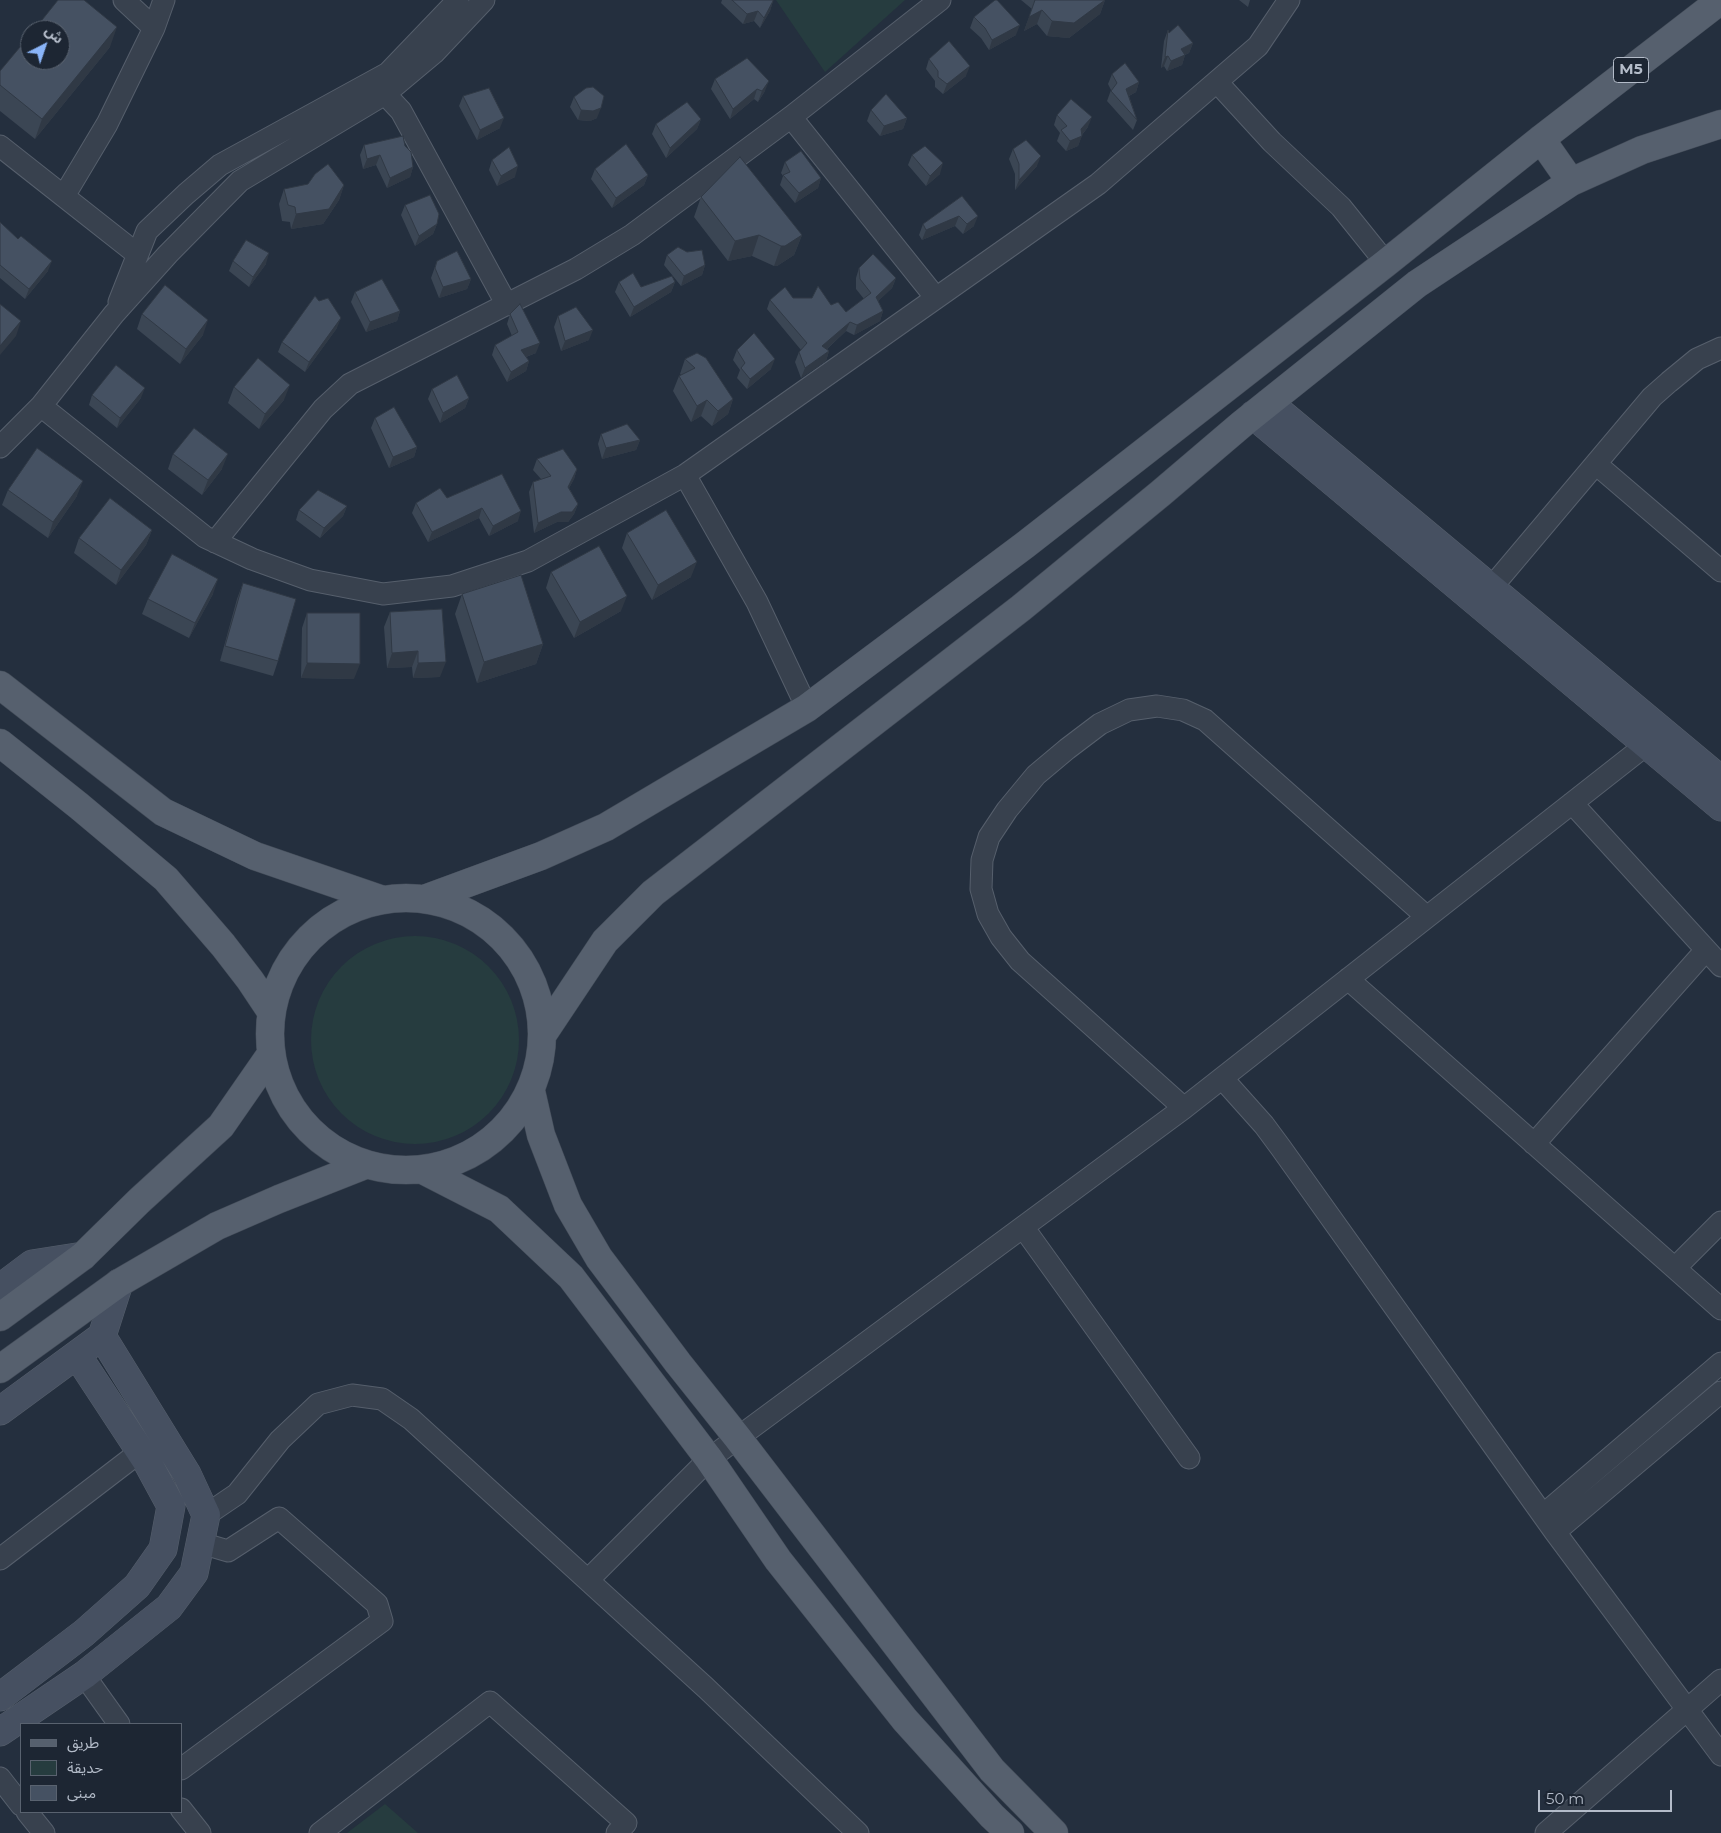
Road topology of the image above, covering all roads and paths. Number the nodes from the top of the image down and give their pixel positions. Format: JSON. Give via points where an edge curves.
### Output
{"nodes":[{"id":1,"x":124,"y":0,"type":"edge"},
{"id":2,"x":164,"y":0,"type":"edge"},
{"id":3,"x":458,"y":0,"type":"edge"},
{"id":4,"x":484,"y":0,"type":"edge"},
{"id":5,"x":940,"y":0,"type":"edge"},
{"id":6,"x":1289,"y":0,"type":"edge"},
{"id":7,"x":1721,"y":0,"type":"edge"},
{"id":8,"x":154,"y":28,"type":"junction"},
{"id":9,"x":1217,"y":82,"type":"junction"},
{"id":10,"x":385,"y":94,"type":"junction"},
{"id":11,"x":791,"y":117,"type":"junction"},
{"id":12,"x":1721,"y":124,"type":"edge"},
{"id":13,"x":1541,"y":139,"type":"junction"},
{"id":14,"x":0,"y":146,"type":"edge"},
{"id":15,"x":1571,"y":182,"type":"junction"},
{"id":16,"x":64,"y":196,"type":"junction"},
{"id":17,"x":137,"y":254,"type":"junction"},
{"id":18,"x":1386,"y":263,"type":"junction"},
{"id":19,"x":936,"y":298,"type":"junction"},
{"id":20,"x":507,"y":305,"type":"junction"},
{"id":21,"x":114,"y":314,"type":"junction"},
{"id":22,"x":1721,"y":348,"type":"edge"},
{"id":23,"x":40,"y":406,"type":"junction"},
{"id":24,"x":1261,"y":409,"type":"junction"},
{"id":25,"x":0,"y":447,"type":"edge"},
{"id":26,"x":1596,"y":464,"type":"junction"},
{"id":27,"x":685,"y":475,"type":"junction"},
{"id":28,"x":215,"y":542,"type":"junction"},
{"id":29,"x":1721,"y":571,"type":"edge"},
{"id":30,"x":1491,"y":588,"type":"junction"},
{"id":31,"x":0,"y":685,"type":"edge"},
{"id":32,"x":807,"y":708,"type":"junction"},
{"id":33,"x":0,"y":743,"type":"edge"},
{"id":34,"x":1646,"y":745,"type":"junction"},
{"id":35,"x":1721,"y":780,"type":"edge"},
{"id":36,"x":1572,"y":803,"type":"junction"},
{"id":37,"x":1721,"y":807,"type":"edge"},
{"id":38,"x":427,"y":898,"type":"junction"},
{"id":39,"x":380,"y":899,"type":"junction"},
{"id":40,"x":1427,"y":917,"type":"junction"},
{"id":41,"x":1706,"y":950,"type":"junction"},
{"id":42,"x":1721,"y":966,"type":"edge"},
{"id":43,"x":1348,"y":979,"type":"junction"},
{"id":44,"x":270,"y":1010,"type":"junction"},
{"id":45,"x":543,"y":1034,"type":"junction"},
{"id":46,"x":271,"y":1054,"type":"junction"},
{"id":47,"x":1222,"y":1078,"type":"junction"},
{"id":48,"x":531,"y":1092,"type":"junction"},
{"id":49,"x":1184,"y":1108,"type":"junction"},
{"id":50,"x":1534,"y":1144,"type":"junction"},
{"id":51,"x":365,"y":1165,"type":"junction"},
{"id":52,"x":423,"y":1170,"type":"junction"},
{"id":53,"x":1721,"y":1222,"type":"edge"},
{"id":54,"x":1023,"y":1227,"type":"junction"},
{"id":55,"x":83,"y":1256,"type":"junction"},
{"id":56,"x":1675,"y":1268,"type":"junction"},
{"id":57,"x":119,"y":1283,"type":"junction"},
{"id":58,"x":0,"y":1288,"type":"edge"},
{"id":59,"x":1721,"y":1309,"type":"edge"},
{"id":60,"x":0,"y":1317,"type":"edge"},
{"id":61,"x":102,"y":1336,"type":"junction"},
{"id":62,"x":77,"y":1355,"type":"junction"},
{"id":63,"x":1721,"y":1363,"type":"edge"},
{"id":64,"x":0,"y":1369,"type":"edge"},
{"id":65,"x":1721,"y":1392,"type":"edge"},
{"id":66,"x":0,"y":1411,"type":"edge"},
{"id":67,"x":737,"y":1437,"type":"junction"},
{"id":68,"x":141,"y":1451,"type":"junction"},
{"id":69,"x":1189,"y":1458,"type":"dead end"},
{"id":70,"x":709,"y":1459,"type":"junction"},
{"id":71,"x":206,"y":1515,"type":"junction"},
{"id":72,"x":1549,"y":1524,"type":"junction"},
{"id":73,"x":201,"y":1543,"type":"junction"},
{"id":74,"x":0,"y":1559,"type":"edge"},
{"id":75,"x":588,"y":1580,"type":"junction"},
{"id":76,"x":84,"y":1675,"type":"junction"},
{"id":77,"x":1721,"y":1680,"type":"edge"},
{"id":78,"x":0,"y":1696,"type":"edge"},
{"id":79,"x":1687,"y":1709,"type":"junction"},
{"id":80,"x":118,"y":1723,"type":"edge"},
{"id":81,"x":0,"y":1732,"type":"edge"},
{"id":82,"x":1721,"y":1755,"type":"edge"},
{"id":83,"x":182,"y":1768,"type":"edge"},
{"id":84,"x":0,"y":1778,"type":"edge"},
{"id":85,"x":20,"y":1804,"type":"edge"},
{"id":86,"x":182,"y":1810,"type":"edge"},
{"id":87,"x":28,"y":1813,"type":"edge"},
{"id":88,"x":44,"y":1833,"type":"edge"},
{"id":89,"x":200,"y":1833,"type":"edge"},
{"id":90,"x":320,"y":1833,"type":"edge"},
{"id":91,"x":617,"y":1833,"type":"edge"},
{"id":92,"x":858,"y":1833,"type":"edge"},
{"id":93,"x":1010,"y":1833,"type":"edge"},
{"id":94,"x":1054,"y":1833,"type":"edge"},
{"id":95,"x":1546,"y":1833,"type":"edge"}],
"edges":[{"from":1,"to":8,"type":"street"},
{"from":2,"to":8,"type":"street"},
{"from":3,"to":17,"type":"street","via":[[388,73],[220,165],[147,231]]},
{"from":4,"to":10,"type":"street","via":[[434,53]]},
{"from":5,"to":11,"type":"street"},
{"from":6,"to":9,"type":"street","via":[[1258,46]]},
{"from":7,"to":13,"type":"main road","number":"M5"},
{"from":8,"to":16,"type":"street","via":[[107,124]]},
{"from":9,"to":18,"type":"street","via":[[1272,142],[1342,207]]},
{"from":9,"to":19,"type":"street","via":[[1098,184]]},
{"from":10,"to":20,"type":"street","via":[[401,111]]},
{"from":10,"to":21,"type":"street","via":[[240,181]]},
{"from":11,"to":19,"type":"street"},
{"from":11,"to":20,"type":"street","via":[[632,235]]},
{"from":12,"to":15,"type":"main road","via":[[1642,150]]},
{"from":13,"to":15,"type":"main road"},
{"from":13,"to":18,"type":"main road"},
{"from":14,"to":16,"type":"street"},
{"from":15,"to":24,"type":"main road","via":[[1417,284]]},
{"from":16,"to":17,"type":"street"},
{"from":17,"to":21,"type":"street"},
{"from":18,"to":32,"type":"main road","via":[[1025,545]]},
{"from":19,"to":27,"type":"street"},
{"from":20,"to":28,"type":"street","via":[[350,384],[324,409]]},
{"from":21,"to":23,"type":"street"},
{"from":22,"to":26,"type":"street","via":[[1697,359],[1652,397]]},
{"from":23,"to":25,"type":"street"},
{"from":23,"to":28,"type":"street"},
{"from":24,"to":30,"type":"street"},
{"from":24,"to":34,"type":"street"},
{"from":24,"to":45,"type":"main road","via":[[1021,608],[653,893],[605,942]]},
{"from":26,"to":29,"type":"street"},
{"from":26,"to":30,"type":"street"},
{"from":27,"to":28,"type":"street","via":[[528,561],[452,586],[383,594],[310,580]]},
{"from":27,"to":32,"type":"street","via":[[757,602]]},
{"from":30,"to":35,"type":"street"},
{"from":31,"to":39,"type":"main road","via":[[163,812],[255,856]]},
{"from":32,"to":38,"type":"main road","via":[[606,827],[541,856]]},
{"from":33,"to":44,"type":"main road","via":[[166,879],[250,980]]},
{"from":34,"to":36,"type":"street"},
{"from":34,"to":37,"type":"street"},
{"from":36,"to":40,"type":"street"},
{"from":36,"to":41,"type":"street"},
{"from":38,"to":39,"type":"main road"},
{"from":38,"to":45,"type":"main road","via":[[476,916],[512,947],[531,978],[541,1009]]},
{"from":39,"to":44,"type":"main road","via":[[347,910],[308,938],[281,978]]},
{"from":40,"to":43,"type":"street"},
{"from":40,"to":49,"type":"street","via":[[1205,720],[1183,710],[1157,706],[1129,710],[1100,724],[1067,749],[1036,775],[1006,810],[989,837],[982,860],[980,889],[988,914],[1020,961]]},
{"from":41,"to":42,"type":"street"},
{"from":41,"to":50,"type":"street"},
{"from":43,"to":47,"type":"street"},
{"from":43,"to":50,"type":"street"},
{"from":44,"to":46,"type":"main road"},
{"from":45,"to":48,"type":"main road","via":[[540,1066]]},
{"from":46,"to":51,"type":"main road","via":[[283,1092],[312,1132]]},
{"from":46,"to":55,"type":"main road","via":[[221,1126]]},
{"from":47,"to":49,"type":"street"},
{"from":47,"to":72,"type":"street","via":[[1281,1148]]},
{"from":48,"to":52,"type":"main road","via":[[499,1135],[464,1158]]},
{"from":48,"to":67,"type":"main road","via":[[541,1135],[568,1205],[599,1258]]},
{"from":49,"to":54,"type":"street"},
{"from":50,"to":56,"type":"street"},
{"from":51,"to":52,"type":"main road"},
{"from":51,"to":57,"type":"main road","via":[[217,1226]]},
{"from":52,"to":70,"type":"main road","via":[[500,1210],[571,1277]]},
{"from":53,"to":56,"type":"street"},
{"from":54,"to":67,"type":"street"},
{"from":54,"to":69,"type":"street"},
{"from":55,"to":58,"type":"street","via":[[32,1264]]},
{"from":55,"to":60,"type":"main road"},
{"from":56,"to":59,"type":"street"},
{"from":57,"to":61,"type":"street"},
{"from":57,"to":64,"type":"main road"},
{"from":61,"to":62,"type":"street"},
{"from":61,"to":71,"type":"street","via":[[187,1474]]},
{"from":62,"to":66,"type":"street"},
{"from":62,"to":68,"type":"street"},
{"from":63,"to":72,"type":"street"},
{"from":65,"to":72,"type":"street"},
{"from":67,"to":70,"type":"street"},
{"from":67,"to":94,"type":"main road","via":[[992,1770]]},
{"from":68,"to":74,"type":"street"},
{"from":68,"to":78,"type":"street","via":[[171,1506],[163,1549],[137,1586],[84,1634]]},
{"from":70,"to":75,"type":"street"},
{"from":70,"to":93,"type":"main road","via":[[778,1560],[905,1720]]},
{"from":71,"to":73,"type":"street"},
{"from":71,"to":75,"type":"street","via":[[236,1494],[280,1440],[318,1404],[352,1395],[382,1399],[410,1419]]},
{"from":72,"to":79,"type":"street"},
{"from":73,"to":76,"type":"street","via":[[194,1573],[168,1607]]},
{"from":73,"to":83,"type":"street","via":[[228,1551],[279,1518],[377,1604],[382,1620]]},
{"from":75,"to":92,"type":"street"},
{"from":76,"to":80,"type":"street"},
{"from":76,"to":81,"type":"street"},
{"from":77,"to":79,"type":"street"},
{"from":79,"to":82,"type":"street"},
{"from":79,"to":95,"type":"street"},
{"from":84,"to":85,"type":"street"},
{"from":86,"to":89,"type":"street"},
{"from":87,"to":88,"type":"street"},
{"from":90,"to":91,"type":"street","via":[[490,1702],[626,1823]]}]}
